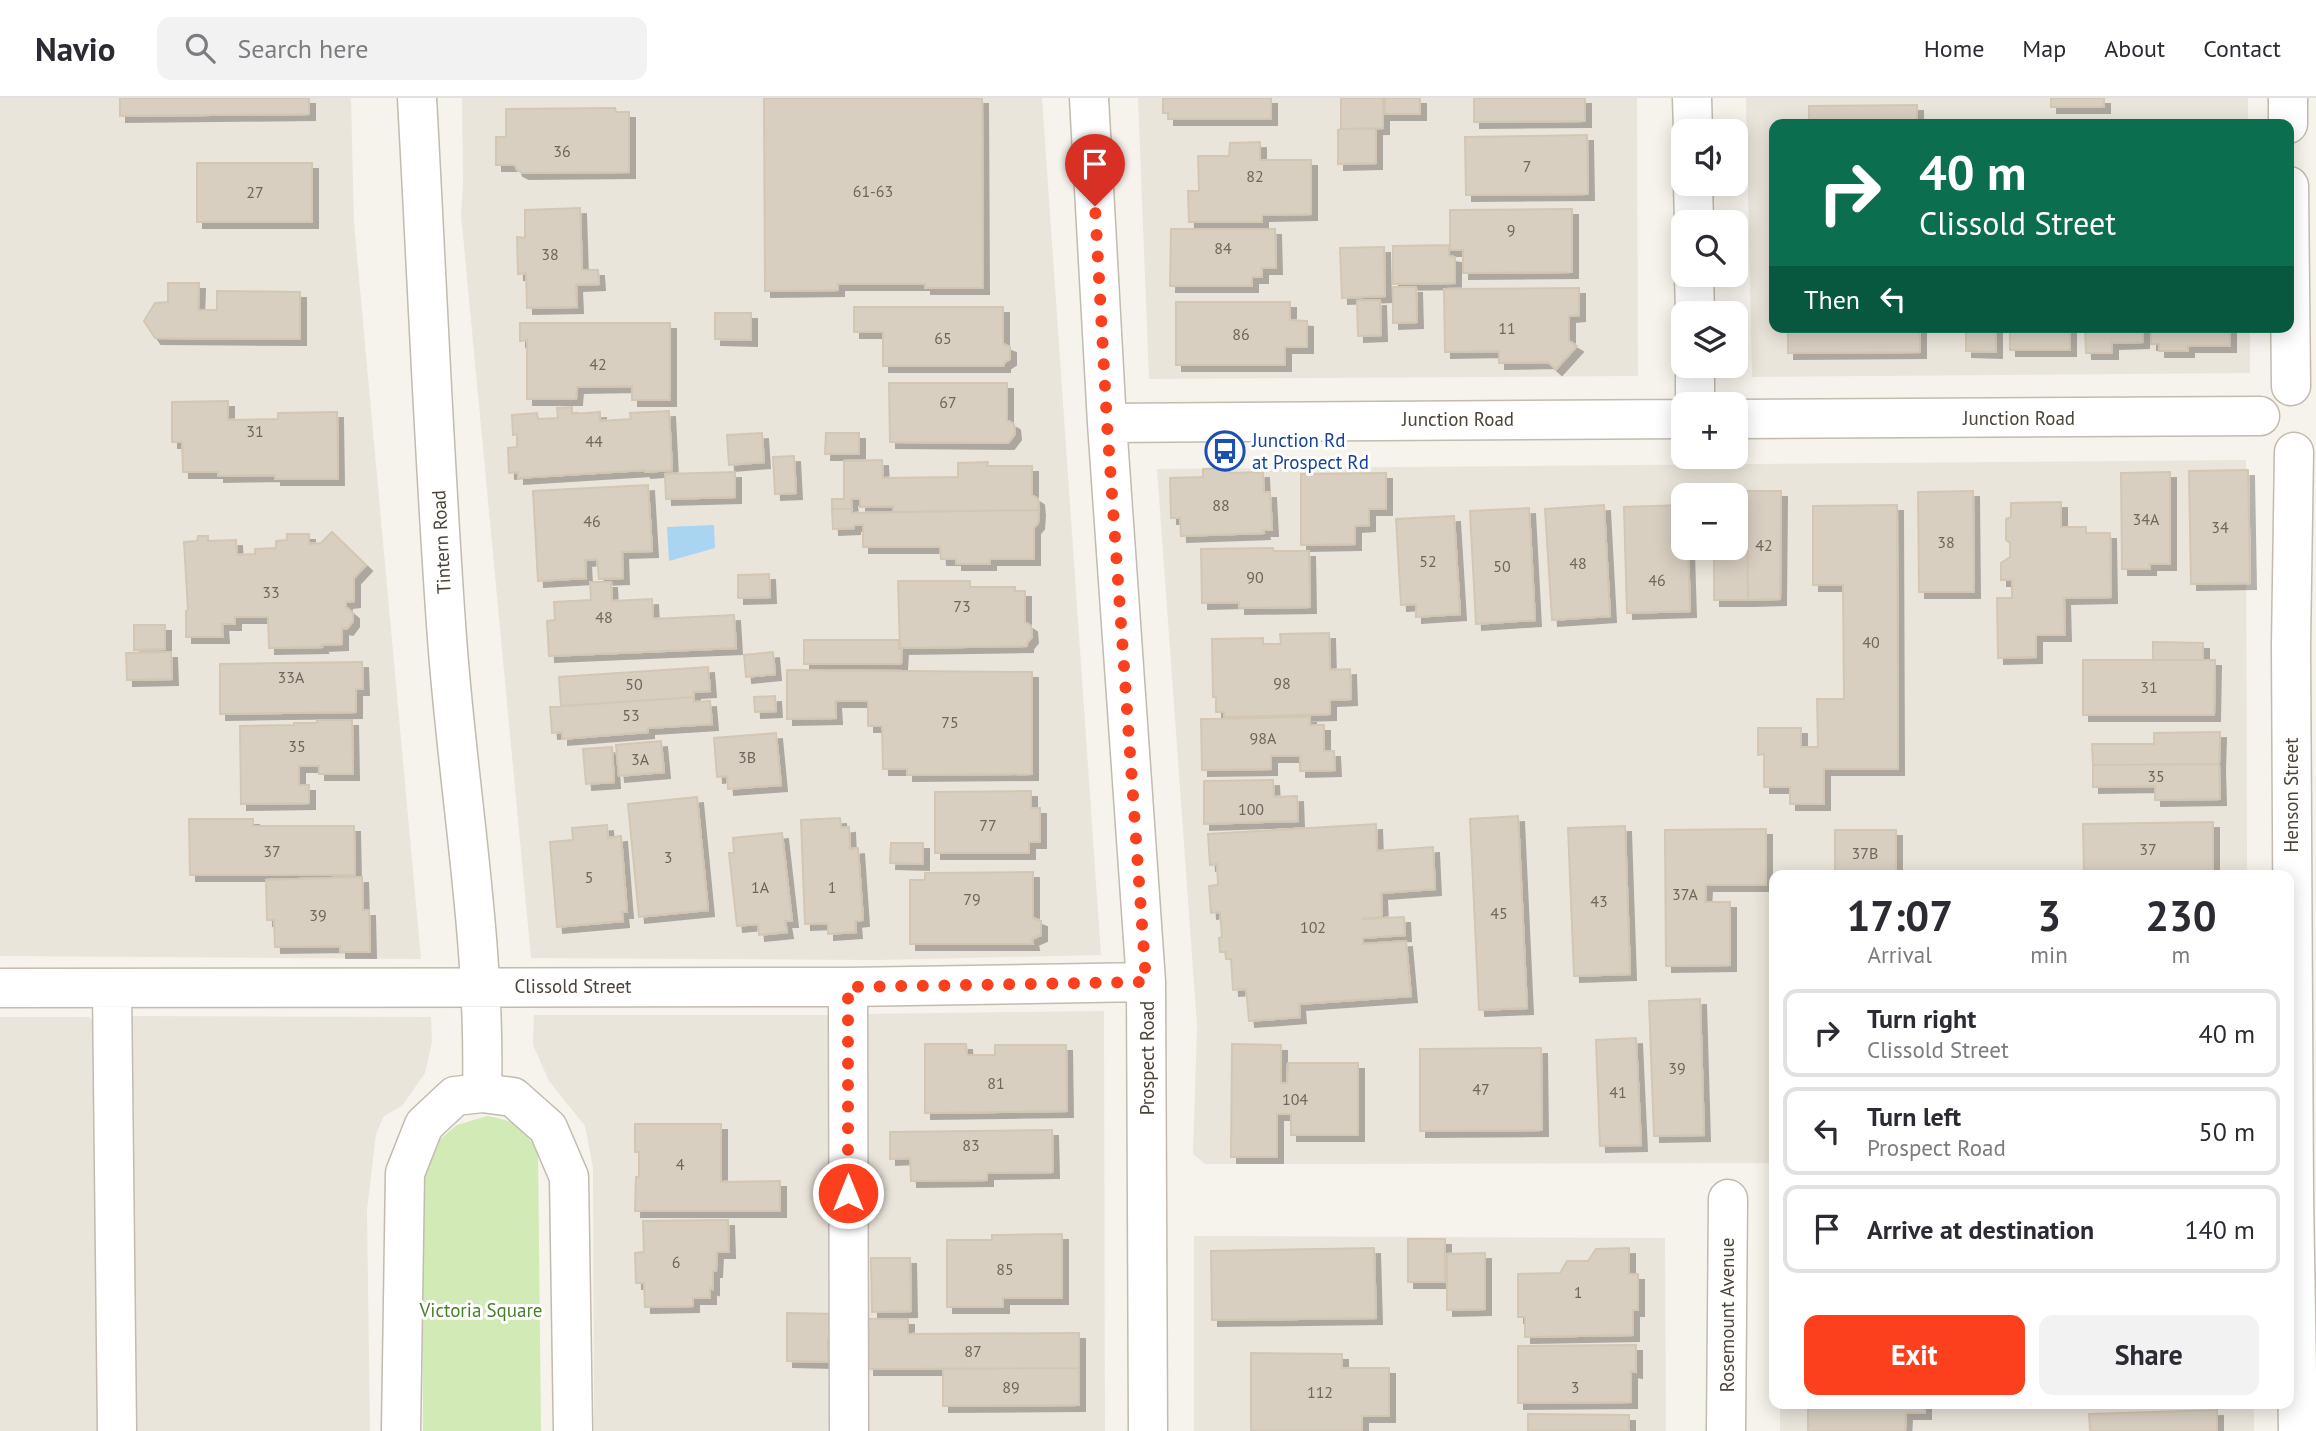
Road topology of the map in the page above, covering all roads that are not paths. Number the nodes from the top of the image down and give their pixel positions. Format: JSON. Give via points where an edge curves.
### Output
{"nodes":[{"id":1,"x":417,"y":98,"type":"edge"},
{"id":2,"x":1089,"y":98,"type":"edge"},
{"id":3,"x":1692,"y":98,"type":"edge"},
{"id":4,"x":2288,"y":98,"type":"edge"},
{"id":5,"x":1693,"y":119,"type":"edge"},
{"id":6,"x":2288,"y":119,"type":"edge"},
{"id":7,"x":2294,"y":254,"type":"edge"},
{"id":8,"x":2304,"y":391,"type":"edge"},
{"id":9,"x":2260,"y":416,"type":"junction"},
{"id":10,"x":1671,"y":419,"type":"edge"},
{"id":11,"x":1748,"y":419,"type":"edge"},
{"id":12,"x":1107,"y":423,"type":"junction"},
{"id":13,"x":2305,"y":447,"type":"edge"},
{"id":14,"x":2303,"y":646,"type":"edge"},
{"id":15,"x":1146,"y":982,"type":"junction"},
{"id":16,"x":480,"y":986,"type":"junction"},
{"id":17,"x":848,"y":987,"type":"junction"},
{"id":18,"x":0,"y":988,"type":"edge"},
{"id":19,"x":112,"y":989,"type":"junction"},
{"id":20,"x":482,"y":1093,"type":"junction"},
{"id":21,"x":2305,"y":1155,"type":"edge"},
{"id":22,"x":1728,"y":1199,"type":"dead end"},
{"id":23,"x":117,"y":1431,"type":"edge"},
{"id":24,"x":401,"y":1431,"type":"edge"},
{"id":25,"x":573,"y":1431,"type":"edge"},
{"id":26,"x":849,"y":1431,"type":"edge"},
{"id":27,"x":1149,"y":1431,"type":"edge"},
{"id":28,"x":1726,"y":1431,"type":"edge"},
{"id":29,"x":2298,"y":1431,"type":"edge"}],
"edges":[{"from":1,"to":16,"type":"street","name":"Tintern Road","via":[[447,640]]},
{"from":2,"to":12,"type":"street","name":"Prospect Road"},
{"from":3,"to":5,"type":"street"},
{"from":4,"to":6,"type":"street"},
{"from":7,"to":8,"type":"street"},
{"from":8,"to":9,"type":"street","via":[[2274,392]]},
{"from":9,"to":11,"type":"street","name":"Junction Road"},
{"from":9,"to":13,"type":"street","via":[[2269,441],[2285,451]]},
{"from":10,"to":12,"type":"street","name":"Junction Road"},
{"from":12,"to":15,"type":"street","name":"Prospect Road"},
{"from":13,"to":14,"type":"street","name":"Henson Street"},
{"from":14,"to":21,"type":"street","name":"Henson Street"},
{"from":15,"to":17,"type":"street","name":"Clissold Street"},
{"from":15,"to":27,"type":"street","name":"Prospect Road"},
{"from":16,"to":17,"type":"street","name":"Clissold Street"},
{"from":16,"to":19,"type":"street","name":"Clissold Street"},
{"from":16,"to":20,"type":"street"},
{"from":17,"to":26,"type":"street"},
{"from":18,"to":19,"type":"street","name":"Clissold Street"},
{"from":19,"to":23,"type":"street"},
{"from":20,"to":24,"type":"street","via":[[455,1096],[424,1125],[405,1173]]},
{"from":20,"to":25,"type":"street","via":[[513,1097],[548,1128],[569,1177]]},
{"from":21,"to":29,"type":"street","name":"Henson Street"},
{"from":22,"to":28,"type":"street","name":"Rosemount Avenue"}]}
